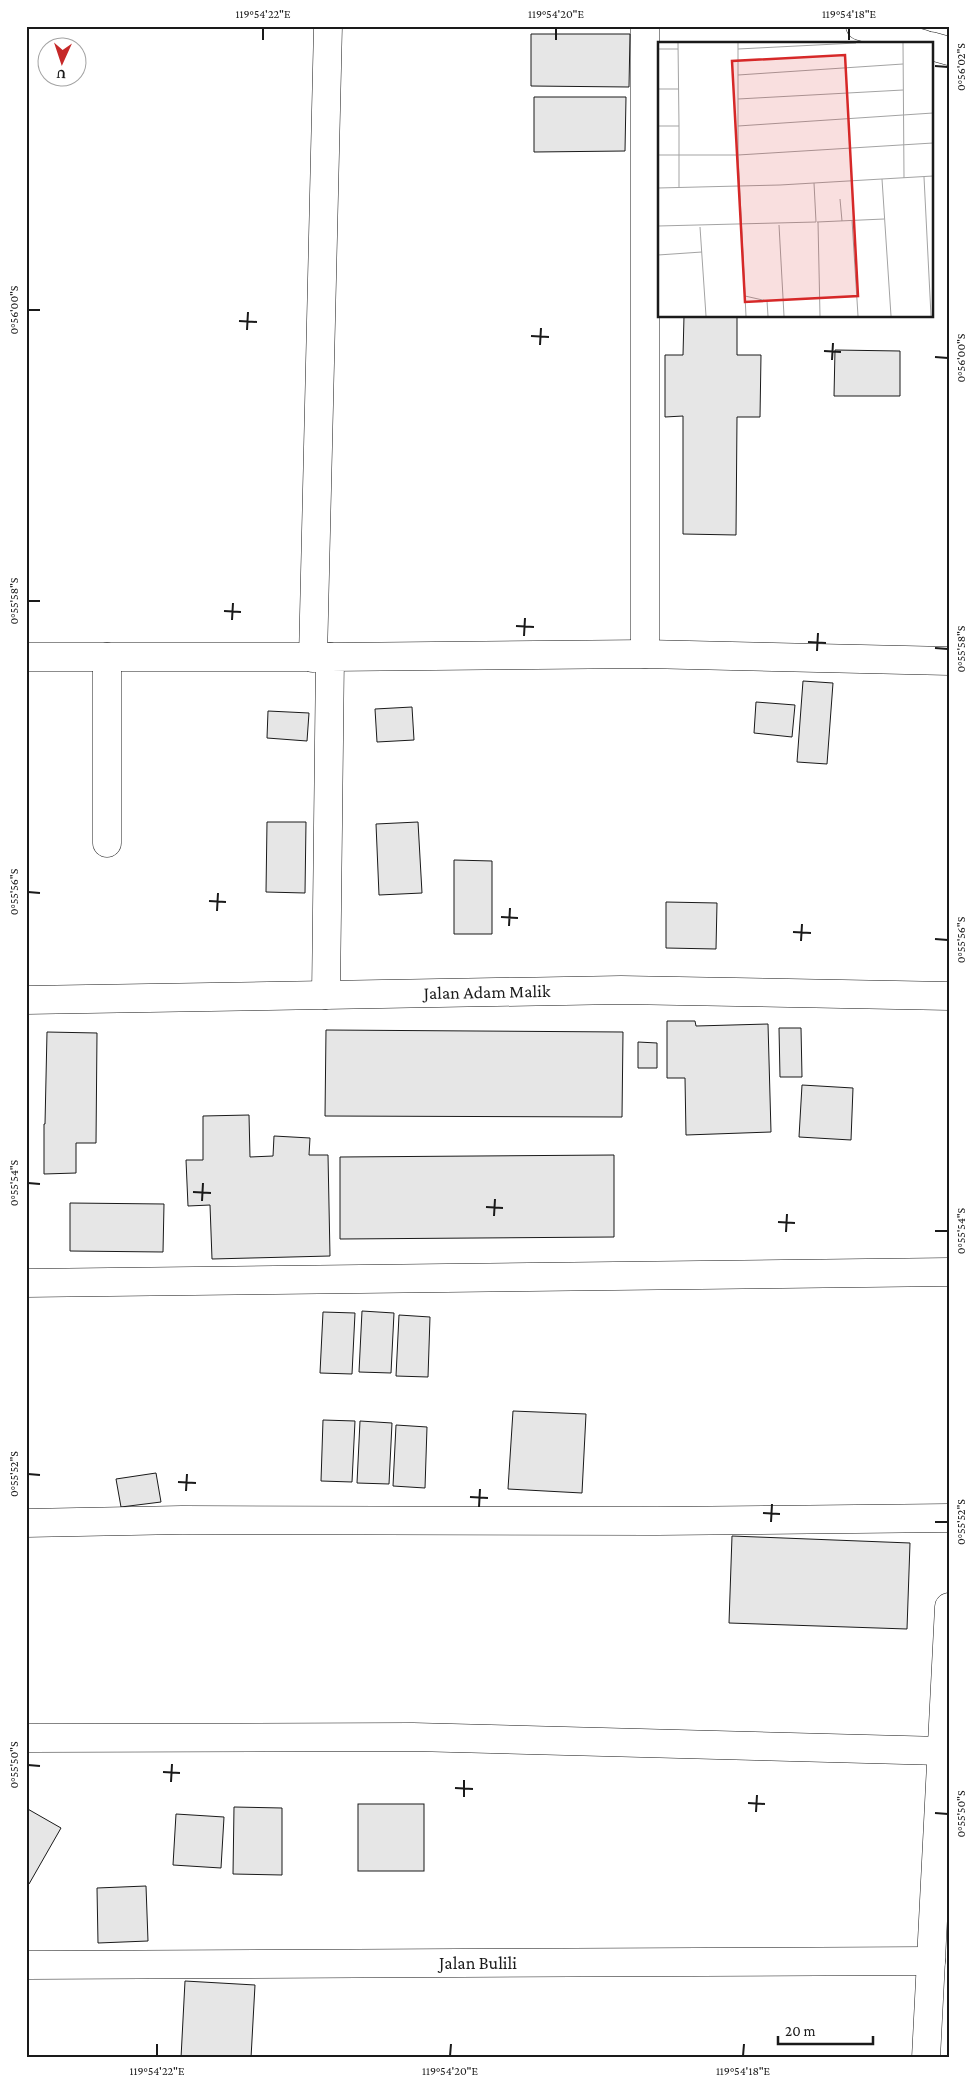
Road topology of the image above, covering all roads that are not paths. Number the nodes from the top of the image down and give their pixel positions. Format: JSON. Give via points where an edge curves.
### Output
{"nodes":[{"id":1,"x":328,"y":26,"type":"edge"},
{"id":2,"x":645,"y":26,"type":"edge"},
{"id":3,"x":860,"y":26,"type":"edge"},
{"id":4,"x":916,"y":42,"type":"edge"},
{"id":5,"x":932,"y":46,"type":"edge"},
{"id":6,"x":949,"y":51,"type":"edge"},
{"id":7,"x":645,"y":654,"type":"junction"},
{"id":8,"x":26,"y":656,"type":"edge"},
{"id":9,"x":107,"y":657,"type":"junction"},
{"id":10,"x":321,"y":657,"type":"junction"},
{"id":11,"x":949,"y":661,"type":"edge"},
{"id":12,"x":106,"y":843,"type":"dead end"},
{"id":13,"x":326,"y":995,"type":"junction"},
{"id":14,"x":949,"y":996,"type":"edge"},
{"id":15,"x":26,"y":1000,"type":"edge"},
{"id":16,"x":949,"y":1272,"type":"edge"},
{"id":17,"x":26,"y":1283,"type":"edge"},
{"id":18,"x":949,"y":1518,"type":"edge"},
{"id":19,"x":26,"y":1523,"type":"edge"},
{"id":20,"x":949,"y":1607,"type":"edge"},
{"id":21,"x":26,"y":1738,"type":"edge"},
{"id":22,"x":942,"y":1751,"type":"junction"},
{"id":23,"x":930,"y":1961,"type":"junction"},
{"id":24,"x":26,"y":1965,"type":"edge"},
{"id":25,"x":926,"y":2058,"type":"edge"}],
"edges":[{"from":1,"to":10,"type":"street"},
{"from":2,"to":7,"type":"street"},
{"from":3,"to":4,"type":"street"},
{"from":5,"to":6,"type":"street"},
{"from":7,"to":10,"type":"street"},
{"from":7,"to":11,"type":"street"},
{"from":8,"to":9,"type":"street"},
{"from":9,"to":10,"type":"street"},
{"from":9,"to":12,"type":"street"},
{"from":10,"to":13,"type":"street"},
{"from":13,"to":14,"type":"street","name":"Jalan Adam Malik","via":[[621,990]]},
{"from":13,"to":15,"type":"street","name":"Jalan Adam Malik"},
{"from":16,"to":17,"type":"street"},
{"from":18,"to":19,"type":"street"},
{"from":20,"to":22,"type":"street"},
{"from":21,"to":22,"type":"street","via":[[413,1737]]},
{"from":22,"to":23,"type":"street"},
{"from":23,"to":24,"type":"street","name":"Jalan Bulili"},
{"from":23,"to":25,"type":"street"}]}
